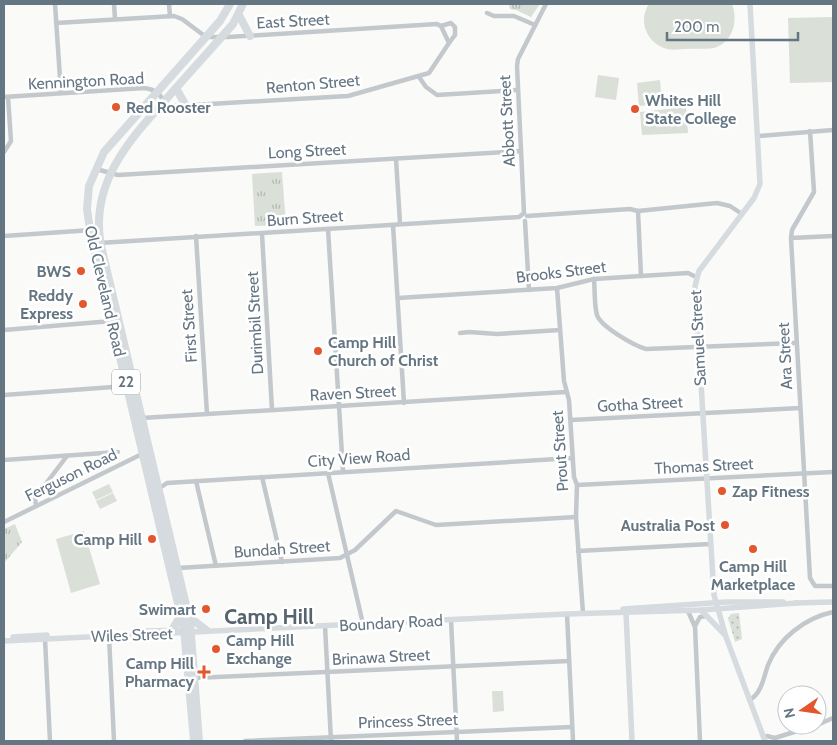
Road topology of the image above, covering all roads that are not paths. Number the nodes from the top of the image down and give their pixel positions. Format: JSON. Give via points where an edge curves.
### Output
{"nodes":[{"id":1,"x":55,"y":4,"type":"edge"},
{"id":2,"x":114,"y":4,"type":"edge"},
{"id":3,"x":169,"y":4,"type":"edge"},
{"id":4,"x":230,"y":4,"type":"edge"},
{"id":5,"x":244,"y":4,"type":"edge"},
{"id":6,"x":546,"y":4,"type":"edge"},
{"id":7,"x":750,"y":4,"type":"edge"},
{"id":8,"x":487,"y":13,"type":"dead end"},
{"id":9,"x":239,"y":15,"type":"junction"},
{"id":10,"x":170,"y":16,"type":"junction"},
{"id":11,"x":115,"y":19,"type":"junction"},
{"id":12,"x":56,"y":24,"type":"junction"},
{"id":13,"x":535,"y":25,"type":"junction"},
{"id":14,"x":441,"y":26,"type":"junction"},
{"id":15,"x":250,"y":36,"type":"junction"},
{"id":16,"x":206,"y":37,"type":"junction"},
{"id":17,"x":222,"y":37,"type":"junction"},
{"id":18,"x":449,"y":42,"type":"junction"},
{"id":19,"x":419,"y":77,"type":"junction"},
{"id":20,"x":176,"y":88,"type":"junction"},
{"id":21,"x":516,"y":90,"type":"junction"},
{"id":22,"x":156,"y":92,"type":"junction"},
{"id":23,"x":61,"y":93,"type":"junction"},
{"id":24,"x":6,"y":97,"type":"edge"},
{"id":25,"x":164,"y":101,"type":"junction"},
{"id":26,"x":186,"y":106,"type":"junction"},
{"id":27,"x":833,"y":130,"type":"edge"},
{"id":28,"x":810,"y":131,"type":"junction"},
{"id":29,"x":758,"y":136,"type":"junction"},
{"id":30,"x":521,"y":151,"type":"junction"},
{"id":31,"x":4,"y":152,"type":"edge"},
{"id":32,"x":396,"y":159,"type":"junction"},
{"id":33,"x":95,"y":169,"type":"junction"},
{"id":34,"x":111,"y":174,"type":"junction"},
{"id":35,"x":638,"y":211,"type":"junction"},
{"id":36,"x":742,"y":214,"type":"junction"},
{"id":37,"x":525,"y":217,"type":"junction"},
{"id":38,"x":400,"y":223,"type":"junction"},
{"id":39,"x":393,"y":226,"type":"junction"},
{"id":40,"x":99,"y":229,"type":"junction"},
{"id":41,"x":328,"y":229,"type":"junction"},
{"id":42,"x":90,"y":230,"type":"junction"},
{"id":43,"x":262,"y":234,"type":"junction"},
{"id":44,"x":4,"y":236,"type":"edge"},
{"id":45,"x":196,"y":236,"type":"junction"},
{"id":46,"x":833,"y":236,"type":"edge"},
{"id":47,"x":791,"y":238,"type":"junction"},
{"id":48,"x":96,"y":243,"type":"junction"},
{"id":49,"x":641,"y":276,"type":"junction"},
{"id":50,"x":696,"y":277,"type":"junction"},
{"id":51,"x":594,"y":279,"type":"junction"},
{"id":52,"x":558,"y":288,"type":"junction"},
{"id":53,"x":529,"y":290,"type":"junction"},
{"id":54,"x":398,"y":298,"type":"junction"},
{"id":55,"x":114,"y":320,"type":"junction"},
{"id":56,"x":4,"y":330,"type":"edge"},
{"id":57,"x":560,"y":330,"type":"junction"},
{"id":58,"x":460,"y":334,"type":"dead end"},
{"id":59,"x":796,"y":343,"type":"junction"},
{"id":60,"x":698,"y":347,"type":"junction"},
{"id":61,"x":127,"y":386,"type":"junction"},
{"id":62,"x":566,"y":392,"type":"junction"},
{"id":63,"x":4,"y":396,"type":"edge"},
{"id":64,"x":404,"y":403,"type":"junction"},
{"id":65,"x":338,"y":406,"type":"junction"},
{"id":66,"x":800,"y":408,"type":"junction"},
{"id":67,"x":272,"y":410,"type":"junction"},
{"id":68,"x":702,"y":413,"type":"junction"},
{"id":69,"x":207,"y":414,"type":"junction"},
{"id":70,"x":142,"y":418,"type":"junction"},
{"id":71,"x":571,"y":420,"type":"junction"},
{"id":72,"x":118,"y":452,"type":"dead end"},
{"id":73,"x":146,"y":452,"type":"junction"},
{"id":74,"x":67,"y":456,"type":"junction"},
{"id":75,"x":573,"y":458,"type":"junction"},
{"id":76,"x":4,"y":460,"type":"edge"},
{"id":77,"x":343,"y":471,"type":"junction"},
{"id":78,"x":833,"y":472,"type":"edge"},
{"id":79,"x":328,"y":473,"type":"junction"},
{"id":80,"x":804,"y":473,"type":"junction"},
{"id":81,"x":262,"y":477,"type":"junction"},
{"id":82,"x":706,"y":479,"type":"junction"},
{"id":83,"x":196,"y":481,"type":"junction"},
{"id":84,"x":577,"y":485,"type":"junction"},
{"id":85,"x":158,"y":488,"type":"junction"},
{"id":86,"x":153,"y":496,"type":"junction"},
{"id":87,"x":36,"y":506,"type":"junction"},
{"id":88,"x":576,"y":517,"type":"junction"},
{"id":89,"x":4,"y":522,"type":"edge"},
{"id":90,"x":710,"y":544,"type":"junction"},
{"id":91,"x":578,"y":551,"type":"junction"},
{"id":92,"x":347,"y":554,"type":"junction"},
{"id":93,"x":282,"y":562,"type":"junction"},
{"id":94,"x":216,"y":566,"type":"junction"},
{"id":95,"x":178,"y":568,"type":"junction"},
{"id":96,"x":833,"y":586,"type":"edge"},
{"id":97,"x":833,"y":602,"type":"edge"},
{"id":98,"x":716,"y":603,"type":"junction"},
{"id":99,"x":797,"y":603,"type":"junction"},
{"id":100,"x":718,"y":609,"type":"junction"},
{"id":101,"x":701,"y":610,"type":"junction"},
{"id":102,"x":688,"y":611,"type":"junction"},
{"id":103,"x":833,"y":612,"type":"edge"},
{"id":104,"x":591,"y":613,"type":"junction"},
{"id":105,"x":626,"y":613,"type":"junction"},
{"id":106,"x":567,"y":614,"type":"junction"},
{"id":107,"x":583,"y":614,"type":"junction"},
{"id":108,"x":185,"y":616,"type":"junction"},
{"id":109,"x":707,"y":616,"type":"junction"},
{"id":110,"x":451,"y":620,"type":"junction"},
{"id":111,"x":363,"y":624,"type":"junction"},
{"id":112,"x":325,"y":626,"type":"junction"},
{"id":113,"x":695,"y":627,"type":"junction"},
{"id":114,"x":172,"y":630,"type":"junction"},
{"id":115,"x":206,"y":630,"type":"junction"},
{"id":116,"x":187,"y":631,"type":"junction"},
{"id":117,"x":109,"y":636,"type":"junction"},
{"id":118,"x":726,"y":637,"type":"junction"},
{"id":119,"x":4,"y":639,"type":"edge"},
{"id":120,"x":45,"y":639,"type":"junction"},
{"id":121,"x":569,"y":661,"type":"junction"},
{"id":122,"x":454,"y":666,"type":"junction"},
{"id":123,"x":327,"y":672,"type":"junction"},
{"id":124,"x":194,"y":678,"type":"junction"},
{"id":125,"x":751,"y":699,"type":"junction"},
{"id":126,"x":572,"y":727,"type":"junction"},
{"id":127,"x":457,"y":732,"type":"junction"},
{"id":128,"x":787,"y":735,"type":"edge"},
{"id":129,"x":331,"y":739,"type":"edge"},
{"id":130,"x":767,"y":740,"type":"edge"},
{"id":131,"x":50,"y":741,"type":"edge"},
{"id":132,"x":114,"y":741,"type":"edge"},
{"id":133,"x":194,"y":741,"type":"edge"},
{"id":134,"x":199,"y":741,"type":"edge"},
{"id":135,"x":245,"y":741,"type":"edge"},
{"id":136,"x":457,"y":741,"type":"edge"},
{"id":137,"x":573,"y":741,"type":"edge"},
{"id":138,"x":632,"y":741,"type":"edge"},
{"id":139,"x":700,"y":741,"type":"edge"}],
"edges":[{"from":1,"to":12,"type":"street"},
{"from":2,"to":11,"type":"street"},
{"from":3,"to":10,"type":"street"},
{"from":4,"to":16,"type":"highway","name":"Old Cleveland Road","number":"22"},
{"from":5,"to":9,"type":"highway","name":"Old Cleveland Road","number":"22"},
{"from":6,"to":13,"type":"street","name":"Abbott Street"},
{"from":7,"to":29,"type":"main road","name":"Samuel Street"},
{"from":8,"to":13,"type":"street","via":[[514,16]]},
{"from":9,"to":15,"type":"highway"},
{"from":9,"to":17,"type":"highway","name":"Old Cleveland Road","number":"22"},
{"from":10,"to":11,"type":"street"},
{"from":10,"to":16,"type":"street","via":[[182,19]]},
{"from":11,"to":12,"type":"street"},
{"from":12,"to":23,"type":"street"},
{"from":13,"to":21,"type":"street","name":"Abbott Street","via":[[518,59]]},
{"from":14,"to":15,"type":"street","name":"East Street"},
{"from":14,"to":18,"type":"street"},
{"from":14,"to":18,"type":"street","via":[[451,23],[455,27],[455,35]]},
{"from":15,"to":17,"type":"street","name":"East Street"},
{"from":16,"to":17,"type":"street","name":"East Street"},
{"from":16,"to":22,"type":"highway","name":"Old Cleveland Road","number":"22"},
{"from":17,"to":20,"type":"highway","name":"Old Cleveland Road","number":"22"},
{"from":18,"to":19,"type":"street","name":"Renton Street","via":[[432,70]]},
{"from":19,"to":21,"type":"street","via":[[437,94]]},
{"from":19,"to":26,"type":"street","name":"Renton Street","via":[[348,96]]},
{"from":20,"to":25,"type":"highway","name":"Old Cleveland Road","number":"22"},
{"from":20,"to":26,"type":"highway"},
{"from":21,"to":30,"type":"street","name":"Abbott Street"},
{"from":22,"to":23,"type":"street","name":"Kennington Road","via":[[144,88]]},
{"from":22,"to":25,"type":"street","name":"Kennington Road"},
{"from":22,"to":33,"type":"highway","name":"Old Cleveland Road","number":"22","via":[[104,152]]},
{"from":23,"to":24,"type":"street","name":"Kennington Road"},
{"from":24,"to":31,"type":"street","via":[[11,141]]},
{"from":25,"to":26,"type":"street","name":"Renton Street","via":[[169,106]]},
{"from":25,"to":34,"type":"highway","name":"Old Cleveland Road","number":"22","via":[[126,144]]},
{"from":27,"to":28,"type":"street"},
{"from":28,"to":29,"type":"street"},
{"from":28,"to":47,"type":"street","name":"Ara Street","via":[[814,192],[792,230]]},
{"from":29,"to":36,"type":"main road","name":"Samuel Street","via":[[760,184]]},
{"from":30,"to":32,"type":"street","name":"Long Street"},
{"from":30,"to":37,"type":"street","name":"Abbott Street"},
{"from":32,"to":34,"type":"street","name":"Long Street"},
{"from":32,"to":38,"type":"street"},
{"from":33,"to":34,"type":"street","name":"Long Street"},
{"from":33,"to":42,"type":"highway","name":"Old Cleveland Road","number":"22","via":[[88,198]]},
{"from":34,"to":40,"type":"highway","name":"Old Cleveland Road","number":"22","via":[[102,197]]},
{"from":35,"to":36,"type":"street","via":[[717,203]]},
{"from":35,"to":37,"type":"street"},
{"from":35,"to":49,"type":"street"},
{"from":36,"to":50,"type":"main road","name":"Samuel Street"},
{"from":37,"to":38,"type":"street","name":"Burn Street","via":[[521,221],[519,217]]},
{"from":37,"to":53,"type":"street","name":"Abbott Street"},
{"from":38,"to":39,"type":"street","name":"Burn Street"},
{"from":39,"to":41,"type":"street","name":"Burn Street"},
{"from":39,"to":54,"type":"street"},
{"from":40,"to":42,"type":"street"},
{"from":40,"to":48,"type":"highway","name":"Old Cleveland Road","number":"22"},
{"from":41,"to":43,"type":"street","name":"Burn Street"},
{"from":41,"to":65,"type":"street"},
{"from":42,"to":44,"type":"street"},
{"from":42,"to":48,"type":"highway","name":"Old Cleveland Road","number":"22"},
{"from":43,"to":45,"type":"street","name":"Burn Street"},
{"from":43,"to":67,"type":"street","name":"Durimbil Street"},
{"from":45,"to":48,"type":"street","name":"Burn Street"},
{"from":45,"to":69,"type":"street","name":"First Street"},
{"from":46,"to":47,"type":"street"},
{"from":47,"to":59,"type":"street","name":"Ara Street"},
{"from":48,"to":55,"type":"highway","name":"Old Cleveland Road","number":"22"},
{"from":49,"to":50,"type":"street","name":"Brooks Street","via":[[688,273]]},
{"from":49,"to":51,"type":"street","name":"Brooks Street"},
{"from":50,"to":60,"type":"main road","name":"Samuel Street"},
{"from":51,"to":52,"type":"street","name":"Brooks Street"},
{"from":51,"to":60,"type":"street","via":[[597,314],[601,322],[638,347]]},
{"from":52,"to":53,"type":"street","name":"Brooks Street"},
{"from":52,"to":57,"type":"street","name":"Prout Street"},
{"from":53,"to":54,"type":"street","name":"Brooks Street"},
{"from":54,"to":64,"type":"street"},
{"from":55,"to":56,"type":"street"},
{"from":55,"to":61,"type":"highway","name":"Old Cleveland Road","number":"22"},
{"from":55,"to":70,"type":"highway","name":"Old Cleveland Road","number":"22"},
{"from":57,"to":58,"type":"street"},
{"from":57,"to":62,"type":"street","name":"Prout Street"},
{"from":59,"to":60,"type":"street"},
{"from":59,"to":66,"type":"street","name":"Ara Street"},
{"from":60,"to":68,"type":"main road","name":"Samuel Street"},
{"from":61,"to":63,"type":"street"},
{"from":61,"to":73,"type":"highway","name":"Old Cleveland Road","number":"22"},
{"from":62,"to":64,"type":"street","name":"Raven Street"},
{"from":62,"to":71,"type":"street","name":"Prout Street"},
{"from":64,"to":65,"type":"street","name":"Raven Street"},
{"from":65,"to":67,"type":"street","name":"Raven Street"},
{"from":65,"to":77,"type":"street"},
{"from":66,"to":68,"type":"street","name":"Gotha Street"},
{"from":66,"to":80,"type":"street","name":"Ara Street"},
{"from":67,"to":69,"type":"street","name":"Raven Street"},
{"from":68,"to":71,"type":"street","name":"Gotha Street"},
{"from":68,"to":82,"type":"main road","name":"Samuel Street"},
{"from":69,"to":70,"type":"street","name":"Raven Street"},
{"from":70,"to":73,"type":"highway","name":"Old Cleveland Road","number":"22"},
{"from":71,"to":75,"type":"street","name":"Prout Street"},
{"from":72,"to":74,"type":"street"},
{"from":73,"to":85,"type":"highway","name":"Old Cleveland Road","number":"22"},
{"from":73,"to":86,"type":"highway","name":"Old Cleveland Road","number":"22"},
{"from":73,"to":87,"type":"street","name":"Ferguson Road"},
{"from":74,"to":76,"type":"street"},
{"from":74,"to":87,"type":"street","via":[[35,498]]},
{"from":75,"to":77,"type":"street","name":"City View Road"},
{"from":75,"to":84,"type":"street","name":"Prout Street"},
{"from":77,"to":79,"type":"street","name":"City View Road"},
{"from":78,"to":80,"type":"street","name":"Thomas Street"},
{"from":79,"to":81,"type":"street","name":"City View Road"},
{"from":79,"to":92,"type":"street"},
{"from":80,"to":82,"type":"street","name":"Thomas Street"},
{"from":80,"to":96,"type":"street","name":"Ara Street","via":[[813,584]]},
{"from":81,"to":83,"type":"street","name":"City View Road"},
{"from":81,"to":93,"type":"street"},
{"from":82,"to":84,"type":"street","name":"Thomas Street"},
{"from":82,"to":90,"type":"main road","name":"Samuel Street"},
{"from":83,"to":85,"type":"street","name":"City View Road","via":[[167,483]]},
{"from":83,"to":94,"type":"street"},
{"from":84,"to":88,"type":"street","name":"Prout Street"},
{"from":85,"to":86,"type":"street"},
{"from":85,"to":95,"type":"highway","name":"Old Cleveland Road","number":"22"},
{"from":86,"to":108,"type":"highway","name":"Old Cleveland Road","number":"22"},
{"from":87,"to":89,"type":"street","name":"Ferguson Road"},
{"from":88,"to":91,"type":"street","name":"Prout Street"},
{"from":88,"to":92,"type":"street","name":"Bundah Street","via":[[436,525],[396,511]]},
{"from":90,"to":91,"type":"street"},
{"from":90,"to":98,"type":"main road","name":"Samuel Street"},
{"from":91,"to":107,"type":"street","name":"Prout Street"},
{"from":92,"to":93,"type":"street","name":"Bundah Street","via":[[340,558]]},
{"from":92,"to":111,"type":"street"},
{"from":93,"to":94,"type":"street","name":"Bundah Street"},
{"from":94,"to":95,"type":"street","name":"Bundah Street"},
{"from":95,"to":108,"type":"highway","name":"Old Cleveland Road","number":"22"},
{"from":97,"to":99,"type":"main road","name":"Boundary Road"},
{"from":98,"to":99,"type":"main road","name":"Boundary Road"},
{"from":98,"to":100,"type":"main road","name":"Samuel Street"},
{"from":98,"to":104,"type":"main road","name":"Boundary Road"},
{"from":99,"to":100,"type":"main road","name":"Boundary Road"},
{"from":100,"to":101,"type":"main road","name":"Boundary Road"},
{"from":100,"to":118,"type":"main road","name":"Samuel Street"},
{"from":101,"to":102,"type":"main road","name":"Boundary Road"},
{"from":101,"to":109,"type":"main road"},
{"from":102,"to":105,"type":"main road","name":"Boundary Road"},
{"from":102,"to":113,"type":"street"},
{"from":103,"to":125,"type":"street","via":[[808,622],[787,637],[773,656],[757,694]]},
{"from":104,"to":105,"type":"main road","name":"Boundary Road"},
{"from":104,"to":107,"type":"main road","name":"Boundary Road"},
{"from":105,"to":138,"type":"main road"},
{"from":106,"to":107,"type":"main road","name":"Boundary Road"},
{"from":106,"to":110,"type":"main road","name":"Boundary Road"},
{"from":106,"to":121,"type":"street"},
{"from":108,"to":114,"type":"highway"},
{"from":108,"to":115,"type":"highway"},
{"from":108,"to":116,"type":"highway","name":"Old Cleveland Road","number":"22"},
{"from":109,"to":113,"type":"street","via":[[697,620]]},
{"from":109,"to":118,"type":"main road"},
{"from":110,"to":111,"type":"main road","name":"Boundary Road"},
{"from":110,"to":122,"type":"street"},
{"from":111,"to":112,"type":"main road","name":"Boundary Road"},
{"from":112,"to":115,"type":"main road","name":"Boundary Road"},
{"from":112,"to":123,"type":"street"},
{"from":113,"to":139,"type":"street"},
{"from":114,"to":116,"type":"main road","name":"Wiles Street"},
{"from":114,"to":119,"type":"main road","name":"Wiles Street"},
{"from":115,"to":116,"type":"main road","name":"Boundary Road"},
{"from":116,"to":117,"type":"main road","name":"Wiles Street"},
{"from":116,"to":124,"type":"highway","name":"Old Cleveland Road","number":"22"},
{"from":116,"to":133,"type":"highway","name":"Old Cleveland Road","number":"22"},
{"from":117,"to":120,"type":"main road","name":"Wiles Street"},
{"from":117,"to":132,"type":"street"},
{"from":118,"to":125,"type":"main road"},
{"from":119,"to":120,"type":"main road","name":"Wiles Street"},
{"from":120,"to":131,"type":"street"},
{"from":121,"to":122,"type":"street","name":"Brinawa Street"},
{"from":121,"to":126,"type":"street"},
{"from":122,"to":123,"type":"street","name":"Brinawa Street"},
{"from":122,"to":127,"type":"street"},
{"from":123,"to":124,"type":"street","name":"Brinawa Street"},
{"from":123,"to":129,"type":"street"},
{"from":124,"to":134,"type":"highway","name":"Old Cleveland Road","number":"22"},
{"from":125,"to":130,"type":"main road"},
{"from":126,"to":127,"type":"street","name":"Princess Street"},
{"from":126,"to":137,"type":"street"},
{"from":127,"to":129,"type":"street","name":"Princess Street"},
{"from":127,"to":136,"type":"street"},
{"from":128,"to":130,"type":"street"},
{"from":129,"to":135,"type":"street","name":"Princess Street"}]}
